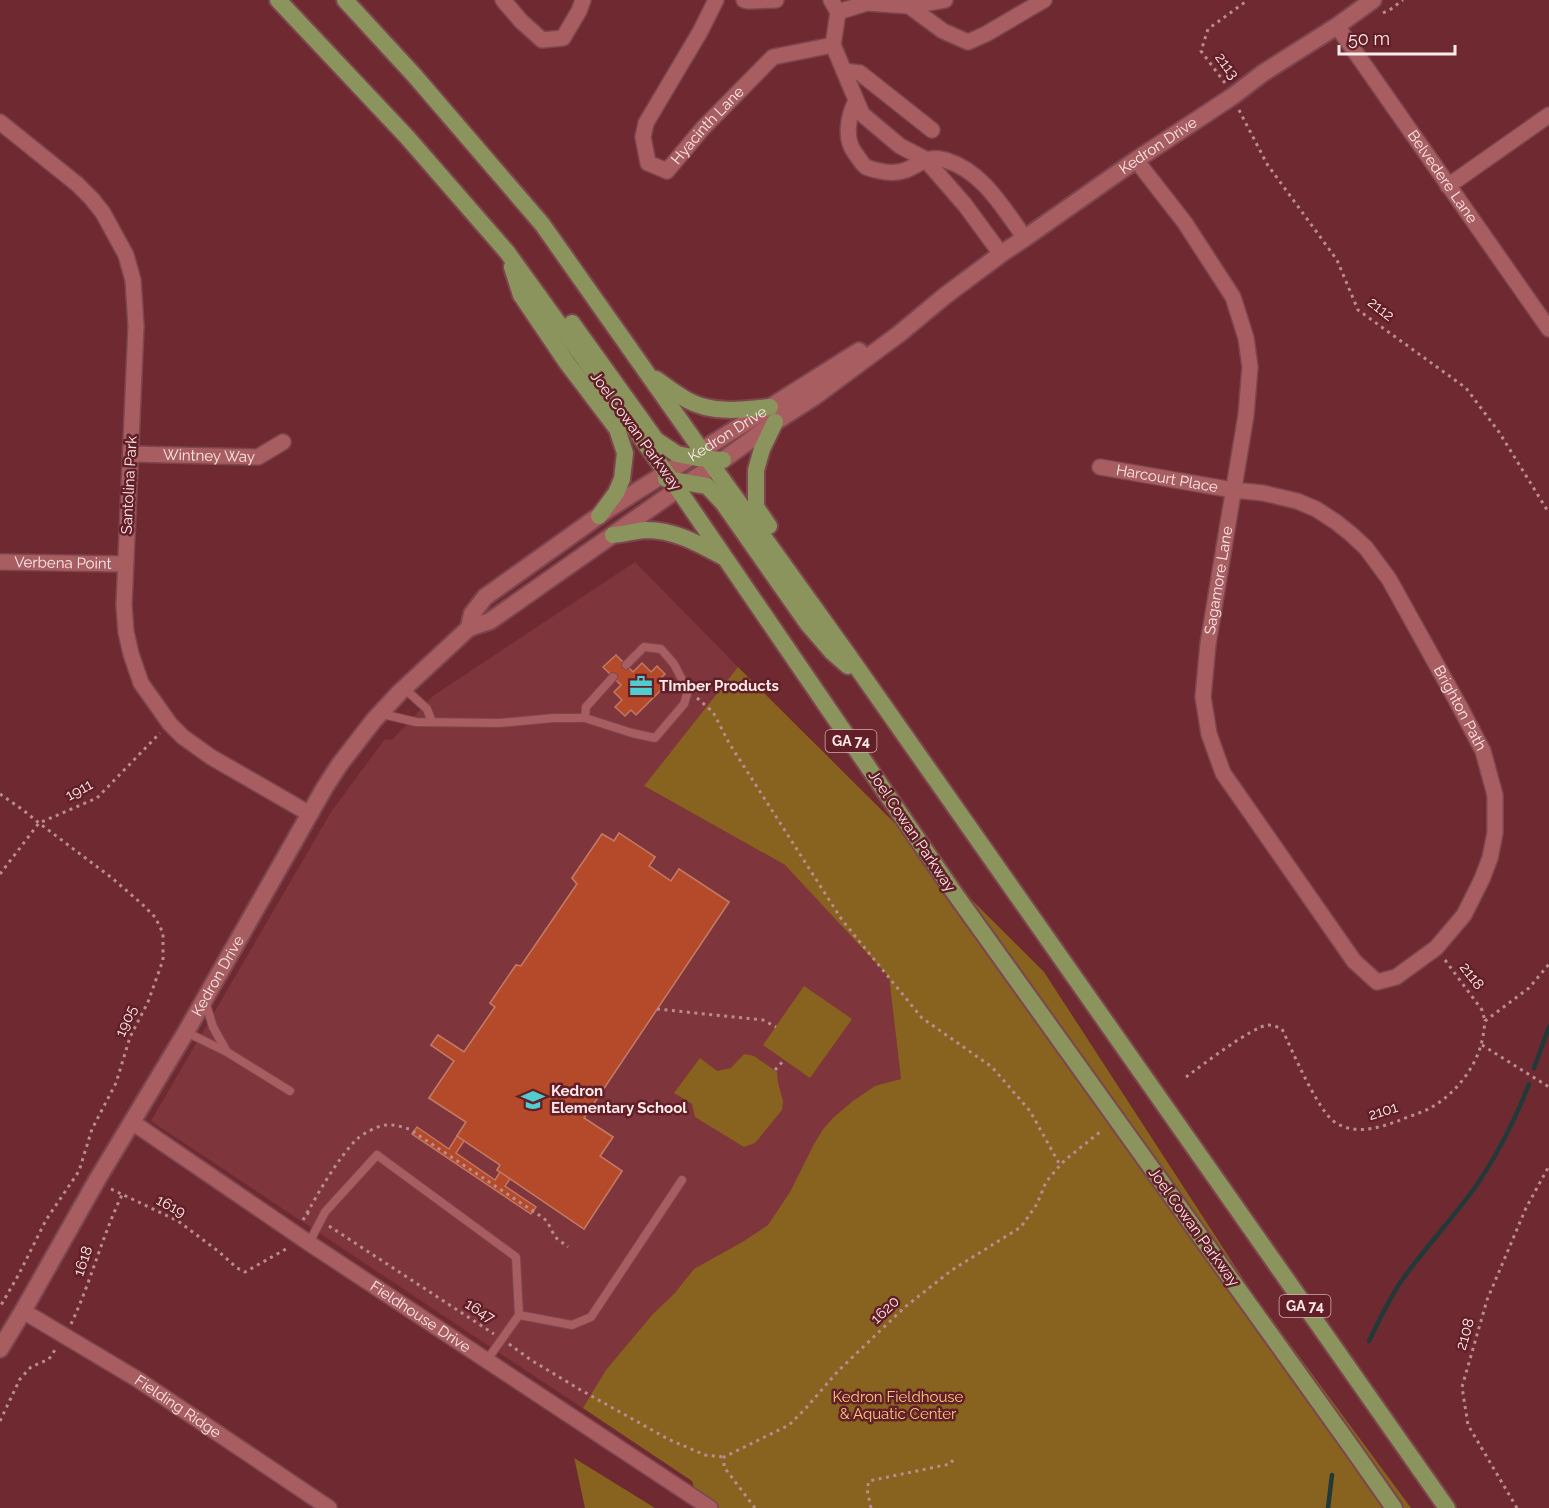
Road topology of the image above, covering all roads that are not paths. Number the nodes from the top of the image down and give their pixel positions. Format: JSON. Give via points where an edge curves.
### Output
{"nodes":[{"id":1,"x":278,"y":0,"type":"edge"},
{"id":2,"x":345,"y":0,"type":"edge"},
{"id":3,"x":503,"y":0,"type":"edge"},
{"id":4,"x":583,"y":0,"type":"edge"},
{"id":5,"x":716,"y":0,"type":"edge"},
{"id":6,"x":744,"y":0,"type":"edge"},
{"id":7,"x":776,"y":0,"type":"edge"},
{"id":8,"x":945,"y":0,"type":"edge"},
{"id":9,"x":1044,"y":0,"type":"edge"},
{"id":10,"x":1373,"y":0,"type":"edge"},
{"id":11,"x":902,"y":4,"type":"edge"},
{"id":12,"x":835,"y":6,"type":"edge"},
{"id":13,"x":1336,"y":26,"type":"junction"},
{"id":14,"x":833,"y":45,"type":"junction"},
{"id":15,"x":844,"y":71,"type":"junction"},
{"id":16,"x":856,"y":101,"type":"junction"},
{"id":17,"x":1549,"y":115,"type":"edge"},
{"id":18,"x":0,"y":123,"type":"edge"},
{"id":19,"x":932,"y":130,"type":"dead end"},
{"id":20,"x":924,"y":159,"type":"junction"},
{"id":21,"x":1136,"y":160,"type":"junction"},
{"id":22,"x":1448,"y":186,"type":"junction"},
{"id":23,"x":1025,"y":238,"type":"junction"},
{"id":24,"x":507,"y":252,"type":"junction"},
{"id":25,"x":1001,"y":254,"type":"junction"},
{"id":26,"x":1549,"y":329,"type":"edge"},
{"id":27,"x":647,"y":374,"type":"junction"},
{"id":28,"x":772,"y":415,"type":"junction"},
{"id":29,"x":283,"y":442,"type":"dead end"},
{"id":30,"x":131,"y":454,"type":"junction"},
{"id":31,"x":707,"y":458,"type":"junction"},
{"id":32,"x":1100,"y":467,"type":"dead end"},
{"id":33,"x":672,"y":480,"type":"junction"},
{"id":34,"x":1233,"y":490,"type":"junction"},
{"id":35,"x":599,"y":516,"type":"junction"},
{"id":36,"x":613,"y":535,"type":"junction"},
{"id":37,"x":725,"y":558,"type":"junction"},
{"id":38,"x":0,"y":562,"type":"edge"},
{"id":39,"x":125,"y":564,"type":"junction"},
{"id":40,"x":469,"y":628,"type":"junction"},
{"id":41,"x":849,"y":656,"type":"junction"},
{"id":42,"x":626,"y":665,"type":"dead end"},
{"id":43,"x":613,"y":677,"type":"dead end"},
{"id":44,"x":867,"y":682,"type":"junction"},
{"id":45,"x":404,"y":688,"type":"junction"},
{"id":46,"x":381,"y":713,"type":"junction"},
{"id":47,"x":585,"y":718,"type":"junction"},
{"id":48,"x":432,"y":722,"type":"junction"},
{"id":49,"x":310,"y":814,"type":"junction"},
{"id":50,"x":1377,"y":982,"type":"joint"},
{"id":51,"x":205,"y":999,"type":"junction"},
{"id":52,"x":186,"y":1032,"type":"junction"},
{"id":53,"x":227,"y":1052,"type":"junction"},
{"id":54,"x":290,"y":1091,"type":"dead end"},
{"id":55,"x":132,"y":1122,"type":"junction"},
{"id":56,"x":682,"y":1180,"type":"dead end"},
{"id":57,"x":309,"y":1243,"type":"junction"},
{"id":58,"x":23,"y":1311,"type":"junction"},
{"id":59,"x":519,"y":1315,"type":"junction"},
{"id":60,"x":0,"y":1349,"type":"edge"},
{"id":61,"x":487,"y":1360,"type":"junction"},
{"id":62,"x":329,"y":1508,"type":"edge"},
{"id":63,"x":710,"y":1508,"type":"edge"},
{"id":64,"x":1394,"y":1508,"type":"edge"},
{"id":65,"x":1447,"y":1508,"type":"edge"}],
"edges":[{"from":1,"to":24,"type":"main road","name":"Joel Cowan Parkway","number":"GA 74","via":[[407,137]]},
{"from":2,"to":27,"type":"main road","number":"GA 74","via":[[542,224]]},
{"from":3,"to":4,"type":"street","via":[[542,40],[563,38]]},
{"from":5,"to":14,"type":"street","name":"Hyacinth Lane","via":[[646,123],[643,137],[648,163],[667,171],[772,57]]},
{"from":6,"to":7,"type":"street"},
{"from":8,"to":11,"type":"street"},
{"from":9,"to":11,"type":"street","via":[[968,42]]},
{"from":10,"to":13,"type":"street","name":"Kedron Drive"},
{"from":11,"to":12,"type":"street"},
{"from":12,"to":14,"type":"street"},
{"from":13,"to":21,"type":"street","name":"Kedron Drive"},
{"from":13,"to":22,"type":"street","name":"Belvedere Lane"},
{"from":14,"to":15,"type":"street"},
{"from":15,"to":16,"type":"street"},
{"from":15,"to":19,"type":"street","via":[[860,73]]},
{"from":16,"to":20,"type":"street","via":[[862,114],[900,146]]},
{"from":16,"to":20,"type":"street","via":[[848,124],[850,146],[867,168],[889,173],[906,170]]},
{"from":17,"to":22,"type":"street"},
{"from":18,"to":30,"type":"street","name":"Santolina Park","via":[[92,199],[126,255],[133,280],[136,326]]},
{"from":20,"to":23,"type":"street","via":[[943,159],[978,178]]},
{"from":20,"to":25,"type":"street"},
{"from":21,"to":23,"type":"street","name":"Kedron Drive"},
{"from":21,"to":34,"type":"street","name":"Sagamore Lane","via":[[1185,223],[1233,297],[1246,338],[1250,367],[1246,416]]},
{"from":22,"to":26,"type":"street","name":"Belvedere Lane"},
{"from":23,"to":25,"type":"street","name":"Kedron Drive"},
{"from":24,"to":31,"type":"main road","via":[[535,275],[656,440],[677,454]]},
{"from":24,"to":33,"type":"main road","name":"Joel Cowan Parkway","number":"GA 74"},
{"from":24,"to":35,"type":"main road","via":[[521,295],[617,429],[625,453],[622,478]]},
{"from":25,"to":28,"type":"street","name":"Kedron Drive"},
{"from":27,"to":28,"type":"main road","via":[[689,401],[714,409]]},
{"from":27,"to":31,"type":"main road","number":"GA 74"},
{"from":28,"to":31,"type":"street","name":"Kedron Drive"},
{"from":28,"to":31,"type":"street","name":"Kedron Drive"},
{"from":28,"to":41,"type":"main road","via":[[756,470],[756,507],[833,615]]},
{"from":29,"to":30,"type":"street","name":"Wintney Way","via":[[258,457]]},
{"from":30,"to":39,"type":"street","name":"Santolina Park"},
{"from":31,"to":33,"type":"street","name":"Kedron Drive"},
{"from":31,"to":33,"type":"street","name":"Kedron Drive"},
{"from":31,"to":41,"type":"main road","number":"GA 74"},
{"from":32,"to":34,"type":"street","name":"Harcourt Place"},
{"from":33,"to":35,"type":"street","name":"Kedron Drive"},
{"from":33,"to":36,"type":"street","name":"Kedron Drive"},
{"from":33,"to":37,"type":"main road","name":"Joel Cowan Parkway","number":"GA 74"},
{"from":33,"to":44,"type":"main road","via":[[707,486],[807,623],[832,652]]},
{"from":34,"to":50,"type":"street","name":"Sagamore Lane","via":[[1208,644],[1203,697],[1209,734],[1223,773],[1354,961]]},
{"from":34,"to":50,"type":"street","name":"Brighton Path","via":[[1263,493],[1316,509],[1366,548],[1389,579],[1483,751],[1495,795],[1495,833],[1482,879],[1464,915],[1436,948],[1396,977]]},
{"from":35,"to":40,"type":"street","name":"Kedron Drive","via":[[485,597],[472,614]]},
{"from":36,"to":37,"type":"main road","via":[[646,530],[672,532]]},
{"from":36,"to":40,"type":"street","name":"Kedron Drive","via":[[490,621]]},
{"from":37,"to":64,"type":"main road","name":"Joel Cowan Parkway","number":"GA 74","via":[[953,891]]},
{"from":38,"to":39,"type":"street","name":"Verbena Point"},
{"from":39,"to":49,"type":"street","name":"Santolina Park","via":[[124,605],[130,654],[153,702],[197,748]]},
{"from":40,"to":45,"type":"street","name":"Kedron Drive"},
{"from":41,"to":44,"type":"main road","number":"GA 74"},
{"from":42,"to":47,"type":"lane","via":[[644,647],[661,649],[688,691],[684,704],[655,738]]},
{"from":43,"to":47,"type":"lane","via":[[586,707]]},
{"from":44,"to":65,"type":"main road","number":"GA 74"},
{"from":45,"to":46,"type":"street","name":"Kedron Drive"},
{"from":45,"to":48,"type":"lane","via":[[427,709]]},
{"from":46,"to":48,"type":"lane"},
{"from":46,"to":49,"type":"street","name":"Kedron Drive","via":[[340,764]]},
{"from":47,"to":48,"type":"lane"},
{"from":49,"to":51,"type":"street","name":"Kedron Drive"},
{"from":51,"to":52,"type":"street","name":"Kedron Drive"},
{"from":51,"to":53,"type":"lane","via":[[213,1027]]},
{"from":52,"to":53,"type":"lane"},
{"from":52,"to":55,"type":"street","name":"Kedron Drive"},
{"from":53,"to":54,"type":"lane"},
{"from":55,"to":57,"type":"street","name":"Fieldhouse Drive"},
{"from":55,"to":58,"type":"street","name":"Kedron Drive"},
{"from":56,"to":59,"type":"lane","via":[[591,1317],[572,1325]]},
{"from":57,"to":59,"type":"lane","via":[[325,1212],[377,1155],[516,1257]]},
{"from":57,"to":61,"type":"street","name":"Fieldhouse Drive"},
{"from":58,"to":60,"type":"street","name":"Kedron Drive"},
{"from":58,"to":62,"type":"street","name":"Fielding Ridge","via":[[137,1379]]},
{"from":59,"to":61,"type":"lane"},
{"from":61,"to":63,"type":"street","name":"Fieldhouse Drive"}]}
